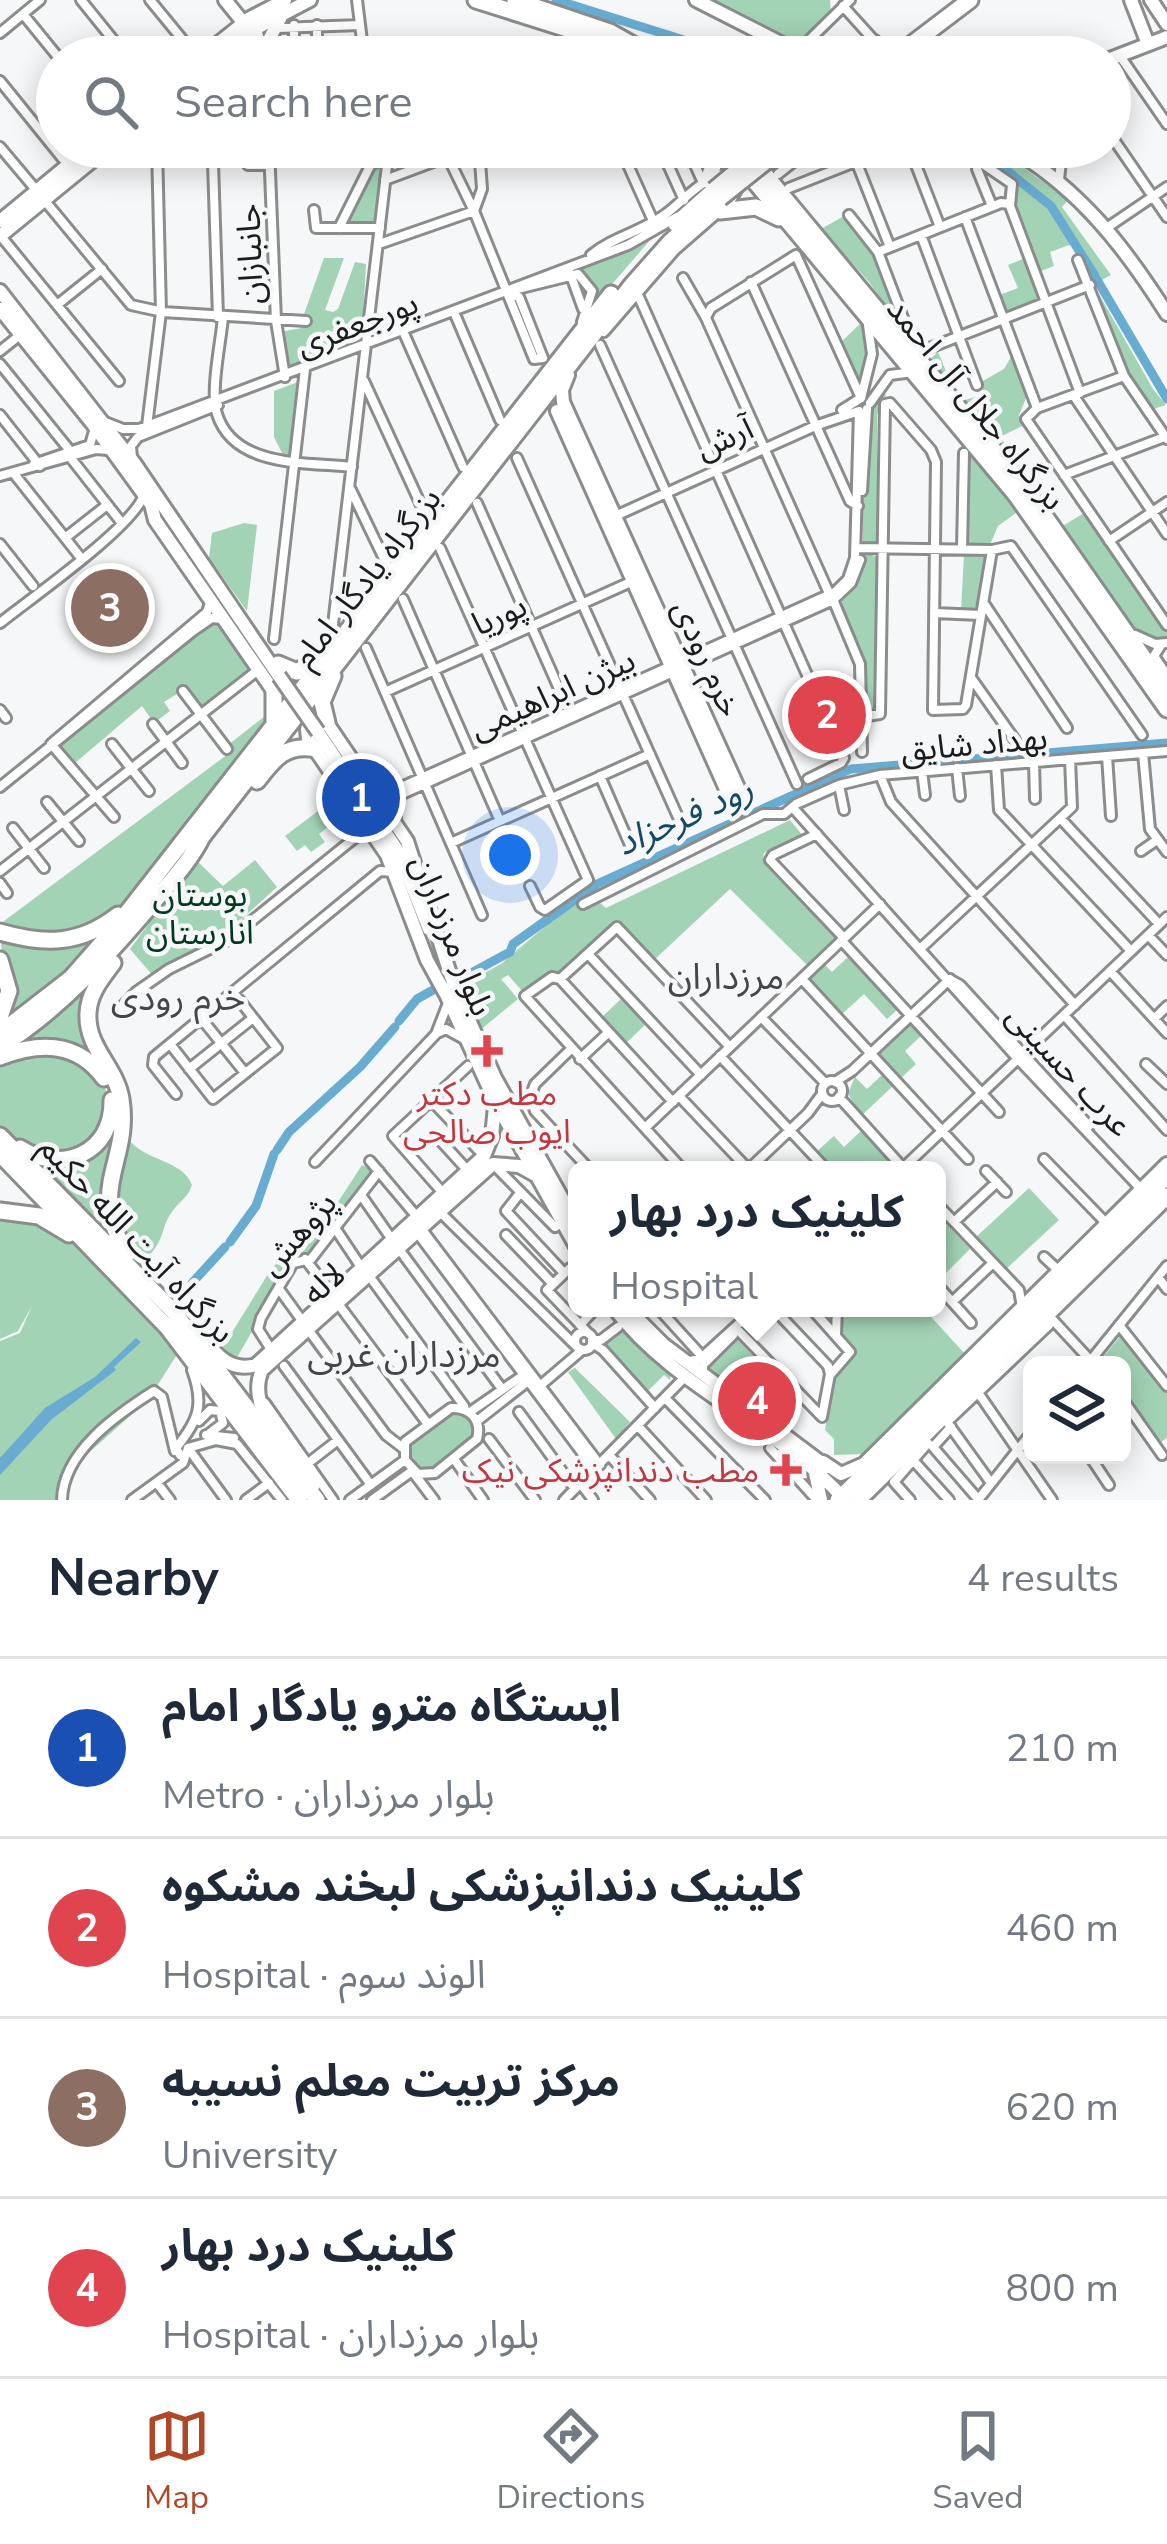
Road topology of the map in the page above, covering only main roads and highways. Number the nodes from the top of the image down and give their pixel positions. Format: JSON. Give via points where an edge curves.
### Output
{"nodes":[{"id":1,"x":225,"y":0,"type":"edge"},
{"id":2,"x":235,"y":0,"type":"edge"},
{"id":3,"x":310,"y":0,"type":"edge"},
{"id":4,"x":515,"y":0,"type":"edge"},
{"id":5,"x":681,"y":0,"type":"edge"},
{"id":6,"x":696,"y":0,"type":"edge"},
{"id":7,"x":953,"y":0,"type":"edge"},
{"id":8,"x":970,"y":0,"type":"edge"},
{"id":9,"x":1131,"y":0,"type":"edge"},
{"id":10,"x":1150,"y":0,"type":"edge"},
{"id":11,"x":483,"y":1,"type":"edge"},
{"id":12,"x":288,"y":13,"type":"edge"},
{"id":13,"x":1167,"y":24,"type":"edge"},
{"id":14,"x":250,"y":25,"type":"junction"},
{"id":15,"x":229,"y":36,"type":"edge"},
{"id":16,"x":241,"y":36,"type":"edge"},
{"id":17,"x":268,"y":36,"type":"edge"},
{"id":18,"x":585,"y":36,"type":"edge"},
{"id":19,"x":617,"y":36,"type":"edge"},
{"id":20,"x":750,"y":36,"type":"edge"},
{"id":21,"x":763,"y":36,"type":"edge"},
{"id":22,"x":897,"y":36,"type":"edge"},
{"id":23,"x":923,"y":36,"type":"edge"},
{"id":24,"x":1167,"y":37,"type":"edge"},
{"id":25,"x":1148,"y":44,"type":"junction"},
{"id":26,"x":1131,"y":51,"type":"edge"},
{"id":27,"x":68,"y":168,"type":"edge"},
{"id":28,"x":81,"y":168,"type":"edge"},
{"id":29,"x":713,"y":168,"type":"edge"},
{"id":30,"x":740,"y":168,"type":"edge"},
{"id":31,"x":742,"y":168,"type":"edge"},
{"id":32,"x":750,"y":168,"type":"edge"},
{"id":33,"x":760,"y":168,"type":"edge"},
{"id":34,"x":773,"y":168,"type":"edge"},
{"id":35,"x":1040,"y":168,"type":"edge"},
{"id":36,"x":40,"y":195,"type":"junction"},
{"id":37,"x":707,"y":195,"type":"junction"},
{"id":38,"x":798,"y":214,"type":"junction"},
{"id":39,"x":0,"y":221,"type":"edge"},
{"id":40,"x":2,"y":238,"type":"edge"},
{"id":41,"x":802,"y":249,"type":"junction"},
{"id":42,"x":0,"y":292,"type":"edge"},
{"id":43,"x":0,"y":309,"type":"edge"},
{"id":44,"x":1167,"y":313,"type":"edge"},
{"id":45,"x":573,"y":350,"type":"junction"},
{"id":46,"x":560,"y":407,"type":"junction"},
{"id":47,"x":527,"y":416,"type":"junction"},
{"id":48,"x":98,"y":422,"type":"junction"},
{"id":49,"x":151,"y":498,"type":"junction"},
{"id":50,"x":338,"y":632,"type":"junction"},
{"id":51,"x":346,"y":650,"type":"junction"},
{"id":52,"x":276,"y":678,"type":"junction"},
{"id":53,"x":1167,"y":691,"type":"edge"},
{"id":54,"x":1167,"y":709,"type":"edge"},
{"id":55,"x":274,"y":724,"type":"junction"},
{"id":56,"x":318,"y":735,"type":"junction"},
{"id":57,"x":716,"y":754,"type":"dead end"},
{"id":58,"x":192,"y":856,"type":"junction"},
{"id":59,"x":174,"y":878,"type":"junction"},
{"id":60,"x":134,"y":902,"type":"junction"},
{"id":61,"x":0,"y":932,"type":"edge"},
{"id":62,"x":0,"y":960,"type":"edge"},
{"id":63,"x":450,"y":994,"type":"junction"},
{"id":64,"x":0,"y":1017,"type":"edge"},
{"id":65,"x":0,"y":1033,"type":"edge"},
{"id":66,"x":0,"y":1047,"type":"edge"},
{"id":67,"x":0,"y":1057,"type":"edge"},
{"id":68,"x":495,"y":1101,"type":"junction"},
{"id":69,"x":0,"y":1133,"type":"edge"},
{"id":70,"x":0,"y":1154,"type":"edge"},
{"id":71,"x":488,"y":1160,"type":"junction"},
{"id":72,"x":1167,"y":1164,"type":"edge"},
{"id":73,"x":1167,"y":1176,"type":"edge"},
{"id":74,"x":538,"y":1177,"type":"junction"},
{"id":75,"x":1155,"y":1197,"type":"edge"},
{"id":76,"x":0,"y":1211,"type":"edge"},
{"id":77,"x":416,"y":1225,"type":"junction"},
{"id":78,"x":565,"y":1225,"type":"edge"},
{"id":79,"x":101,"y":1258,"type":"junction"},
{"id":80,"x":141,"y":1277,"type":"junction"},
{"id":81,"x":1027,"y":1306,"type":"junction"},
{"id":82,"x":622,"y":1317,"type":"edge"},
{"id":83,"x":637,"y":1317,"type":"edge"},
{"id":84,"x":170,"y":1319,"type":"junction"},
{"id":85,"x":304,"y":1332,"type":"junction"},
{"id":86,"x":964,"y":1368,"type":"junction"},
{"id":87,"x":780,"y":1443,"type":"junction"},
{"id":88,"x":823,"y":1462,"type":"junction"},
{"id":89,"x":807,"y":1463,"type":"junction"},
{"id":90,"x":848,"y":1498,"type":"edge"},
{"id":91,"x":298,"y":1500,"type":"edge"},
{"id":92,"x":320,"y":1500,"type":"edge"},
{"id":93,"x":818,"y":1500,"type":"edge"}],
"edges":[{"from":1,"to":14,"type":"main road"},
{"from":2,"to":14,"type":"main road"},
{"from":3,"to":12,"type":"main road"},
{"from":4,"to":19,"type":"highway"},
{"from":5,"to":20,"type":"main road"},
{"from":6,"to":21,"type":"main road"},
{"from":7,"to":22,"type":"highway"},
{"from":8,"to":23,"type":"highway"},
{"from":9,"to":25,"type":"main road"},
{"from":10,"to":13,"type":"main road"},
{"from":11,"to":18,"type":"highway"},
{"from":12,"to":14,"type":"main road"},
{"from":12,"to":17,"type":"main road"},
{"from":14,"to":15,"type":"main road"},
{"from":14,"to":16,"type":"main road"},
{"from":24,"to":25,"type":"main road"},
{"from":25,"to":26,"type":"main road"},
{"from":27,"to":36,"type":"main road"},
{"from":28,"to":36,"type":"main road"},
{"from":29,"to":37,"type":"highway"},
{"from":30,"to":37,"type":"highway","name":"بزرگراه یادگار امام","bridge":true},
{"from":31,"to":41,"type":"highway","name":"بزرگراه جلال آل احمد"},
{"from":32,"to":37,"type":"highway","name":"بزرگراه یادگار امام","bridge":true},
{"from":33,"to":38,"type":"highway","name":"بزرگراه جلال آل احمد"},
{"from":34,"to":38,"type":"highway"},
{"from":35,"to":44,"type":"main road","via":[[1108,227]]},
{"from":36,"to":39,"type":"main road"},
{"from":36,"to":40,"type":"main road"},
{"from":37,"to":41,"type":"highway","via":[[763,208]]},
{"from":37,"to":45,"type":"highway","name":"بزرگراه یادگار امام"},
{"from":38,"to":53,"type":"highway","name":"بزرگراه جلال آل احمد","via":[[1025,488]]},
{"from":41,"to":54,"type":"highway","name":"بزرگراه جلال آل احمد","via":[[865,312],[1028,510]]},
{"from":42,"to":48,"type":"main road","name":"بلوار مرزداران"},
{"from":43,"to":48,"type":"main road","name":"بلوار مرزداران"},
{"from":45,"to":46,"type":"main road"},
{"from":45,"to":47,"type":"highway","name":"بزرگراه یادگار امام"},
{"from":45,"to":50,"type":"highway","name":"بزرگراه یادگار امام"},
{"from":46,"to":47,"type":"main road"},
{"from":46,"to":57,"type":"main road","name":"خرم رودی"},
{"from":47,"to":51,"type":"highway","name":"بزرگراه یادگار امام"},
{"from":48,"to":49,"type":"main road","name":"بلوار مرزداران"},
{"from":48,"to":49,"type":"main road","name":"بلوار مرزداران","via":[[134,461]]},
{"from":49,"to":52,"type":"main road","name":"بلوار مرزداران"},
{"from":49,"to":52,"type":"main road","via":[[155,520],[258,670]]},
{"from":50,"to":52,"type":"highway","via":[[302,670]]},
{"from":50,"to":55,"type":"highway","name":"بزرگراه یادگار امام"},
{"from":51,"to":56,"type":"highway","via":[[322,702]]},
{"from":51,"to":58,"type":"highway","name":"بزرگراه یادگار امام"},
{"from":52,"to":55,"type":"highway"},
{"from":52,"to":56,"type":"main road","name":"بلوار مرزداران","bridge":true},
{"from":55,"to":60,"type":"highway","name":"بزرگراه یادگار امام"},
{"from":56,"to":58,"type":"highway","via":[[286,750]]},
{"from":56,"to":63,"type":"main road","via":[[387,855],[427,960]]},
{"from":56,"to":63,"type":"main road","name":"بلوار مرزداران","via":[[398,851]]},
{"from":56,"to":63,"type":"main road","via":[[362,774],[416,860]]},
{"from":58,"to":59,"type":"highway","name":"بزرگراه یادگار امام"},
{"from":59,"to":66,"type":"highway","name":"بزرگراه یادگار امام","via":[[76,989]]},
{"from":59,"to":80,"type":"highway","via":[[95,987],[88,1009],[91,1038],[122,1100],[110,1223]]},
{"from":60,"to":61,"type":"highway","via":[[71,940]]},
{"from":60,"to":65,"type":"highway","name":"بزرگراه یادگار امام","via":[[71,978]]},
{"from":62,"to":64,"type":"highway","via":[[9,991]]},
{"from":63,"to":68,"type":"main road","name":"بلوار مرزداران"},
{"from":63,"to":78,"type":"main road","name":"بلوار مرزداران"},
{"from":67,"to":69,"type":"highway","via":[[37,1046],[73,1052],[96,1066],[112,1101],[104,1135],[75,1159],[37,1157]]},
{"from":68,"to":71,"type":"main road"},
{"from":68,"to":74,"type":"main road","name":"بلوار مرزداران"},
{"from":69,"to":80,"type":"highway","name":"بزرگراه آیت الله حکیم"},
{"from":70,"to":79,"type":"highway","name":"بزرگراه آیت الله حکیم"},
{"from":71,"to":74,"type":"main road"},
{"from":71,"to":77,"type":"main road","name":"لاله"},
{"from":71,"to":77,"type":"main road","name":"لاله","via":[[440,1212]]},
{"from":72,"to":75,"type":"main road"},
{"from":73,"to":75,"type":"highway"},
{"from":74,"to":78,"type":"main road","name":"بلوار مرزداران"},
{"from":75,"to":81,"type":"highway"},
{"from":75,"to":81,"type":"main road","via":[[1107,1224]]},
{"from":75,"to":90,"type":"highway","via":[[907,1458]]},
{"from":76,"to":79,"type":"highway","via":[[48,1220]]},
{"from":77,"to":85,"type":"main road","name":"لاله"},
{"from":79,"to":84,"type":"highway","name":"بزرگراه آیت الله حکیم"},
{"from":80,"to":84,"type":"highway","name":"بزرگراه آیت الله حکیم"},
{"from":81,"to":86,"type":"highway"},
{"from":82,"to":87,"type":"main road","via":[[685,1376]]},
{"from":83,"to":87,"type":"main road"},
{"from":84,"to":85,"type":"main road","name":"لاله","via":[[232,1366],[256,1365]]},
{"from":84,"to":91,"type":"highway","name":"بزرگراه آیت الله حکیم"},
{"from":84,"to":92,"type":"highway","name":"بزرگراه آیت الله حکیم"},
{"from":85,"to":92,"type":"main road","name":"لاله","via":[[262,1370],[257,1395]]},
{"from":86,"to":88,"type":"main road","via":[[857,1469],[842,1474]]},
{"from":86,"to":90,"type":"highway"},
{"from":87,"to":88,"type":"main road"},
{"from":87,"to":89,"type":"main road"},
{"from":88,"to":90,"type":"main road"},
{"from":89,"to":90,"type":"main road"},
{"from":89,"to":93,"type":"main road","via":[[819,1479]]}]}
